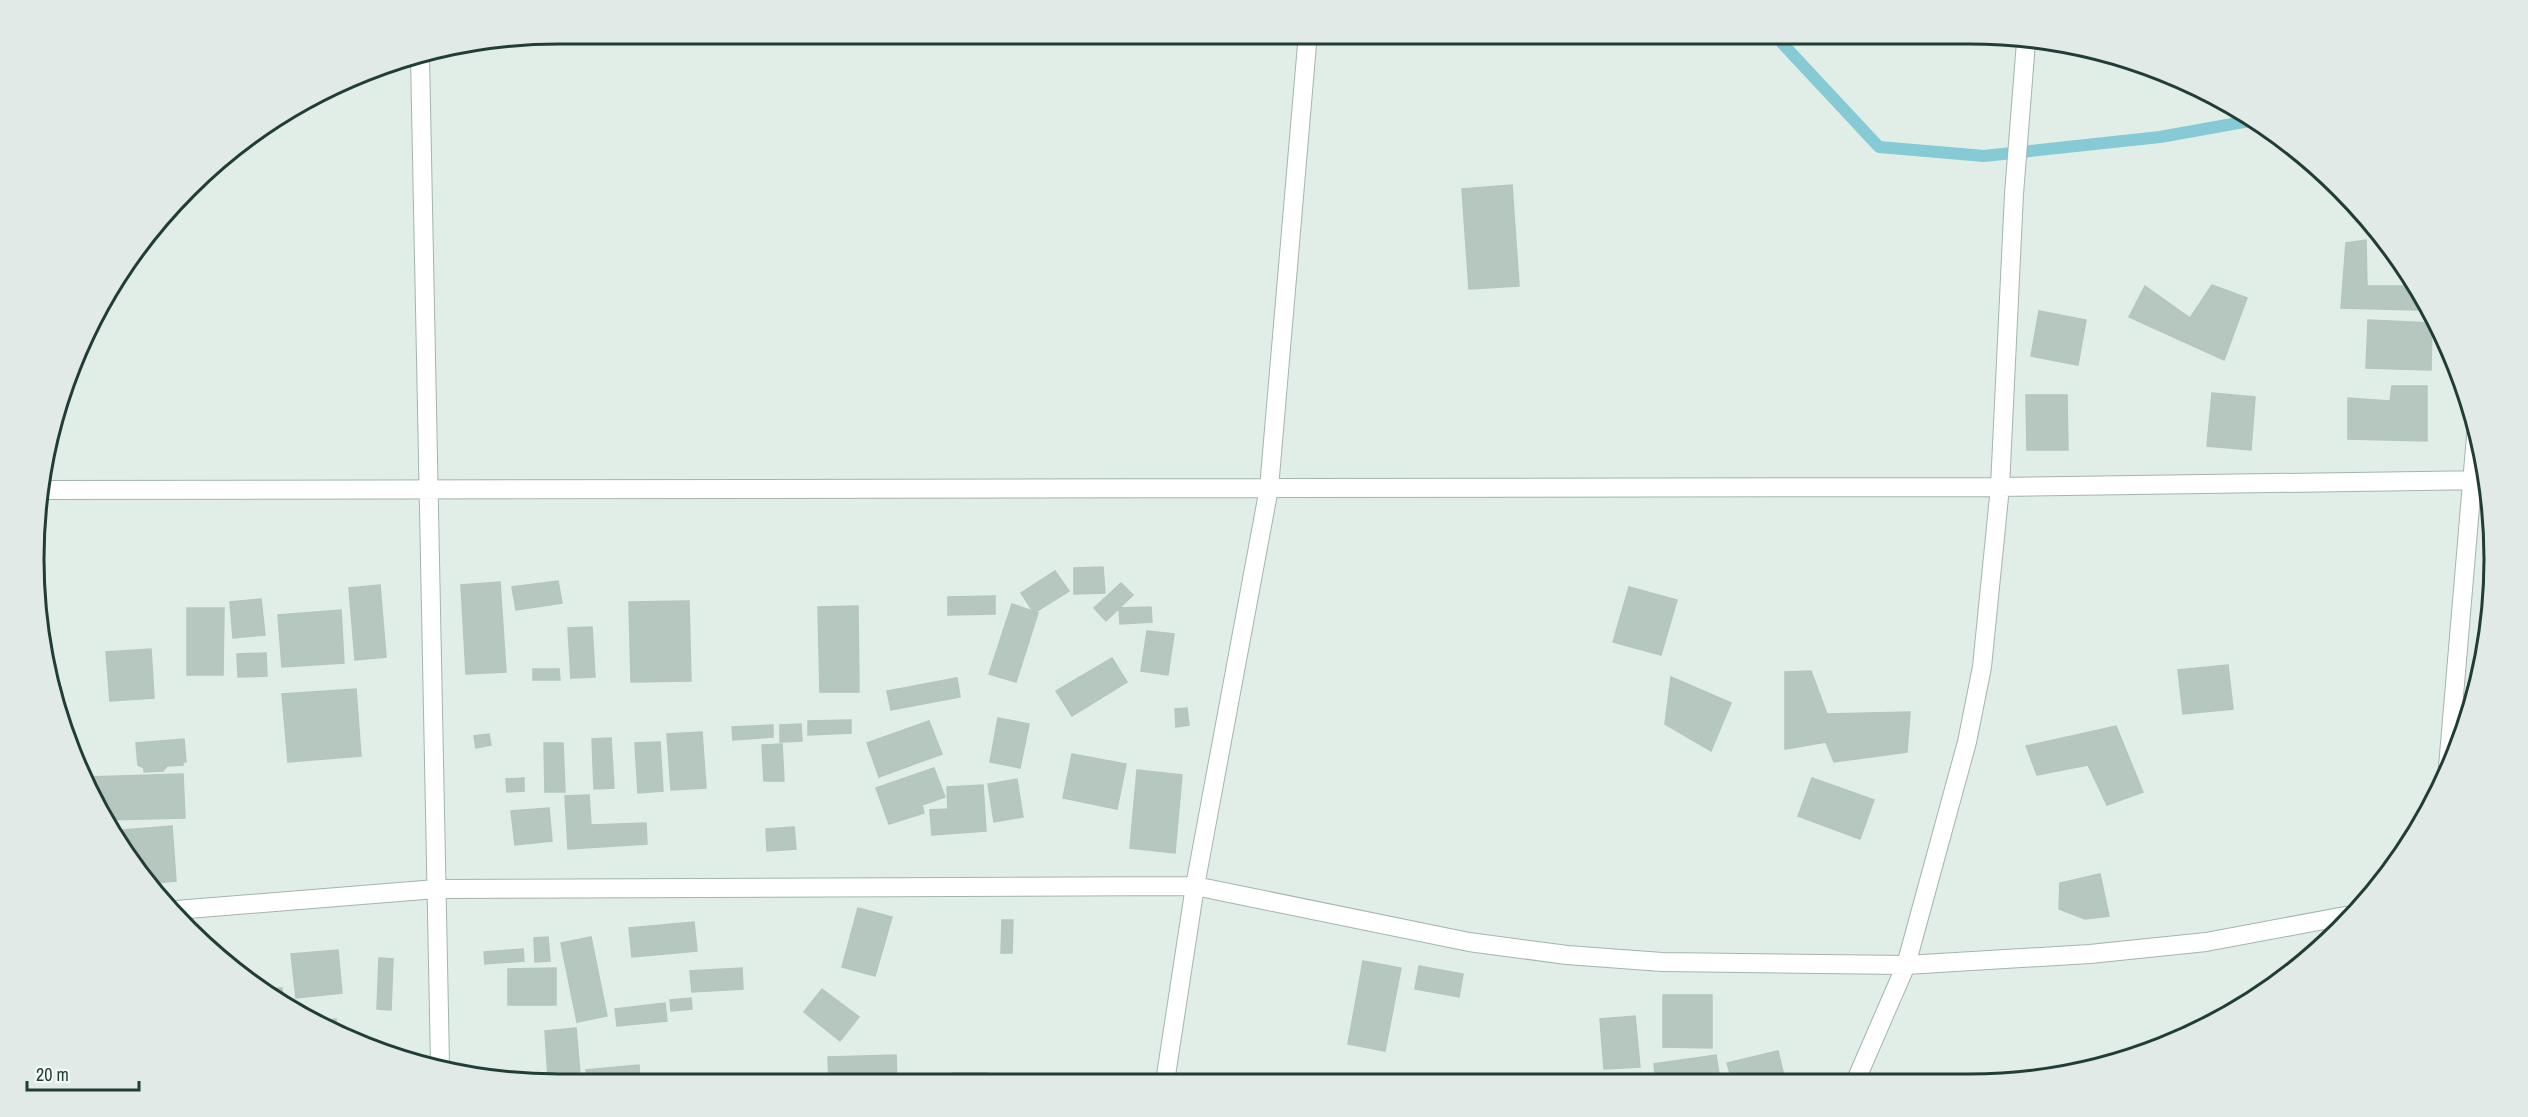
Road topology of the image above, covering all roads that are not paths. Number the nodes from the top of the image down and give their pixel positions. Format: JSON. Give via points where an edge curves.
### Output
{"nodes":[{"id":1,"x":1307,"y":44,"type":"edge"},
{"id":2,"x":2026,"y":47,"type":"edge"},
{"id":3,"x":420,"y":63,"type":"edge"},
{"id":4,"x":2478,"y":480,"type":"edge"},
{"id":5,"x":2479,"y":486,"type":"edge"},
{"id":6,"x":2000,"y":487,"type":"junction"},
{"id":7,"x":1269,"y":488,"type":"junction"},
{"id":8,"x":48,"y":490,"type":"edge"},
{"id":9,"x":427,"y":490,"type":"junction"},
{"id":10,"x":2451,"y":740,"type":"edge"},
{"id":11,"x":1195,"y":886,"type":"junction"},
{"id":12,"x":436,"y":889,"type":"junction"},
{"id":13,"x":182,"y":910,"type":"edge"},
{"id":14,"x":2339,"y":917,"type":"edge"},
{"id":15,"x":1906,"y":965,"type":"junction"},
{"id":16,"x":440,"y":1060,"type":"edge"},
{"id":17,"x":1166,"y":1074,"type":"edge"},
{"id":18,"x":1860,"y":1074,"type":"edge"}],
"edges":[{"from":1,"to":7,"type":"street"},
{"from":2,"to":6,"type":"street","via":[[2014,194]]},
{"from":3,"to":9,"type":"street"},
{"from":4,"to":6,"type":"street"},
{"from":5,"to":10,"type":"street"},
{"from":6,"to":7,"type":"street"},
{"from":6,"to":15,"type":"street","via":[[1980,678],[1967,742]]},
{"from":7,"to":9,"type":"street"},
{"from":7,"to":11,"type":"street"},
{"from":8,"to":9,"type":"street"},
{"from":9,"to":12,"type":"street"},
{"from":11,"to":12,"type":"street"},
{"from":11,"to":15,"type":"street","via":[[1469,942],[1567,955],[1662,962]]},
{"from":11,"to":17,"type":"street"},
{"from":12,"to":13,"type":"street"},
{"from":12,"to":16,"type":"street"},
{"from":14,"to":15,"type":"street","via":[[2206,942],[2090,954]]},
{"from":15,"to":18,"type":"street"}]}
